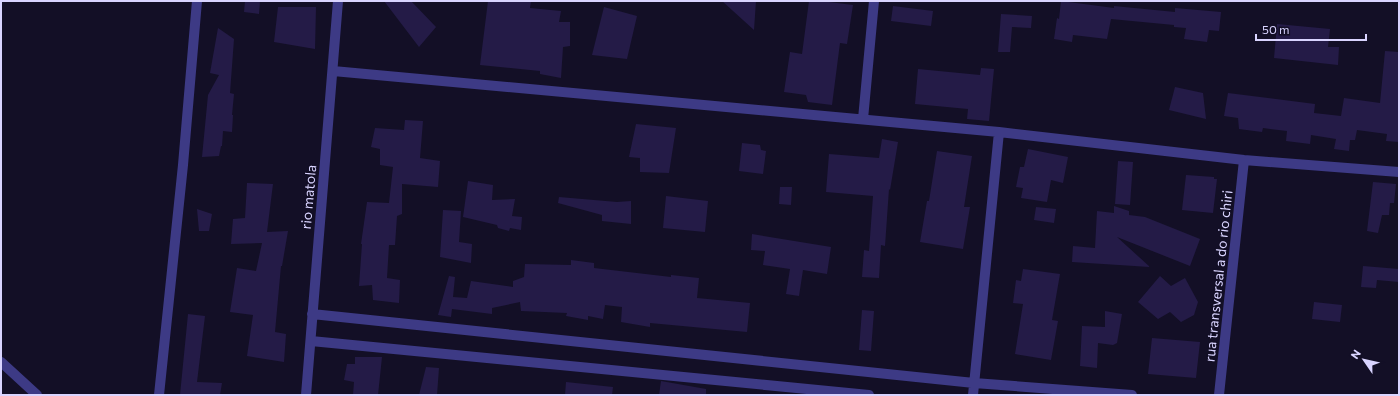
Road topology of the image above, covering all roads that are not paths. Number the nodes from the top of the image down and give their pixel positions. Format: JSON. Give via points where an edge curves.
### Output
{"nodes":[{"id":1,"x":196,"y":1,"type":"edge"},
{"id":2,"x":338,"y":1,"type":"edge"},
{"id":3,"x":874,"y":1,"type":"edge"},
{"id":4,"x":333,"y":71,"type":"junction"},
{"id":5,"x":863,"y":119,"type":"junction"},
{"id":6,"x":999,"y":132,"type":"junction"},
{"id":7,"x":1244,"y":160,"type":"junction"},
{"id":8,"x":1399,"y":172,"type":"edge"},
{"id":9,"x":312,"y":314,"type":"junction"},
{"id":10,"x":311,"y":341,"type":"junction"},
{"id":11,"x":1,"y":362,"type":"edge"},
{"id":12,"x":974,"y":382,"type":"junction"},
{"id":13,"x":37,"y":395,"type":"edge"},
{"id":14,"x":159,"y":395,"type":"edge"},
{"id":15,"x":306,"y":395,"type":"edge"},
{"id":16,"x":869,"y":395,"type":"edge"},
{"id":17,"x":974,"y":395,"type":"edge"},
{"id":18,"x":1132,"y":395,"type":"edge"},
{"id":19,"x":1219,"y":395,"type":"edge"}],
"edges":[{"from":1,"to":14,"type":"street","via":[[183,165]]},
{"from":2,"to":4,"type":"street","name":"rio matola"},
{"from":3,"to":5,"type":"street"},
{"from":4,"to":5,"type":"street"},
{"from":4,"to":9,"type":"street","name":"rio matola"},
{"from":5,"to":6,"type":"street"},
{"from":6,"to":7,"type":"street"},
{"from":6,"to":12,"type":"street"},
{"from":7,"to":8,"type":"street"},
{"from":7,"to":19,"type":"street","name":"rua transversal a do rio chiri"},
{"from":9,"to":10,"type":"street","name":"rio matola"},
{"from":9,"to":12,"type":"street"},
{"from":10,"to":15,"type":"street","name":"rio matola"},
{"from":10,"to":16,"type":"street"},
{"from":11,"to":13,"type":"street"},
{"from":12,"to":17,"type":"street"},
{"from":12,"to":18,"type":"street"}]}
